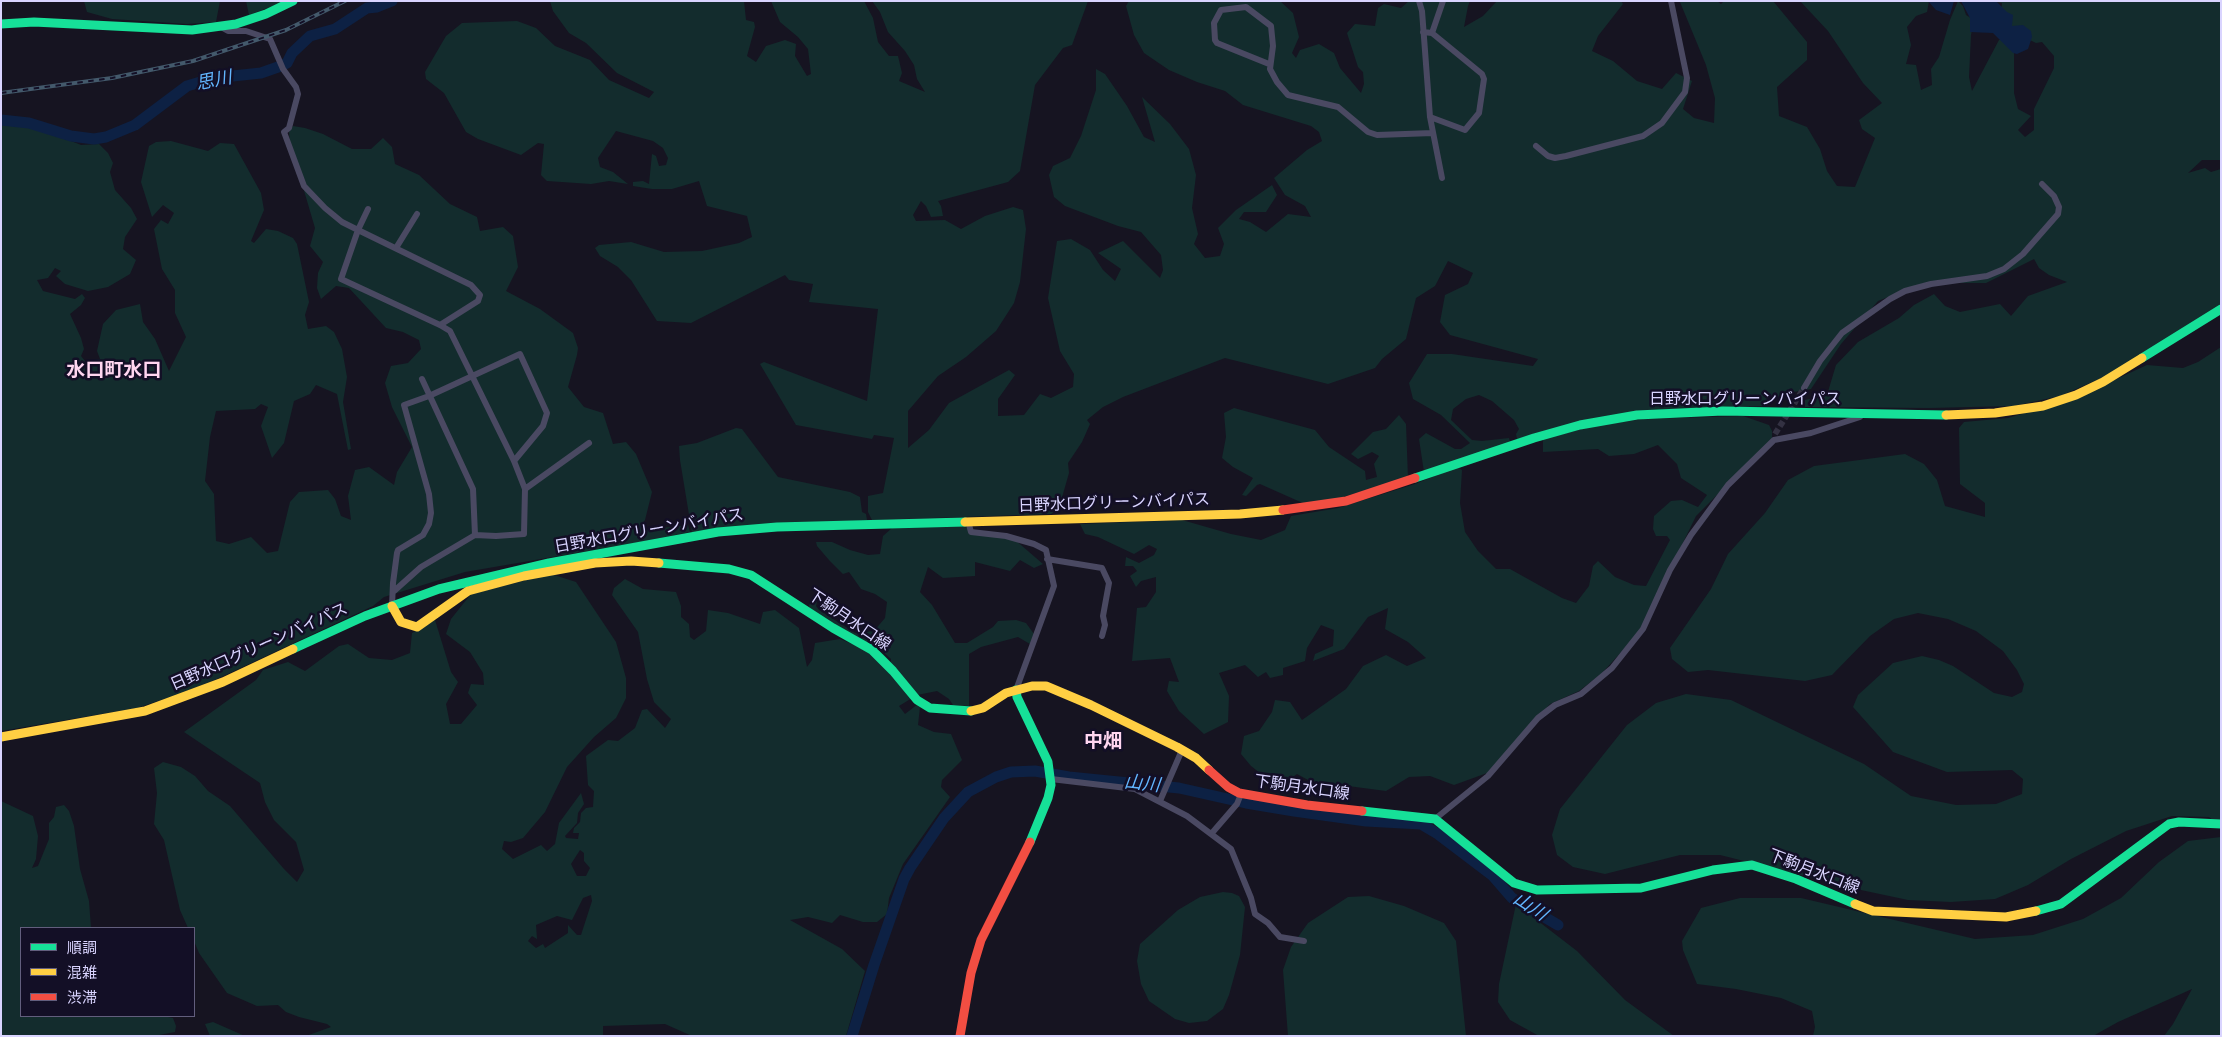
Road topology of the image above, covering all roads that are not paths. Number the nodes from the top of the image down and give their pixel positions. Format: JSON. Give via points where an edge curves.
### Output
{"nodes":[{"id":1,"x":293,"y":1,"type":"edge"},
{"id":2,"x":1419,"y":1,"type":"edge"},
{"id":3,"x":1444,"y":1,"type":"edge"},
{"id":4,"x":1671,"y":1,"type":"edge"},
{"id":5,"x":1,"y":24,"type":"edge"},
{"id":6,"x":221,"y":27,"type":"junction"},
{"id":7,"x":1423,"y":32,"type":"junction"},
{"id":8,"x":1432,"y":33,"type":"junction"},
{"id":9,"x":1269,"y":64,"type":"junction"},
{"id":10,"x":1430,"y":117,"type":"junction"},
{"id":11,"x":1433,"y":133,"type":"junction"},
{"id":12,"x":1536,"y":146,"type":"dead end"},
{"id":13,"x":1442,"y":178,"type":"dead end"},
{"id":14,"x":2042,"y":184,"type":"dead end"},
{"id":15,"x":368,"y":209,"type":"dead end"},
{"id":16,"x":417,"y":214,"type":"dead end"},
{"id":17,"x":358,"y":230,"type":"junction"},
{"id":18,"x":396,"y":248,"type":"junction"},
{"id":19,"x":2221,"y":309,"type":"edge"},
{"id":20,"x":440,"y":325,"type":"junction"},
{"id":21,"x":471,"y":375,"type":"junction"},
{"id":22,"x":422,"y":379,"type":"dead end"},
{"id":23,"x":1804,"y":388,"type":"tunnel mouth"},
{"id":24,"x":429,"y":396,"type":"junction"},
{"id":25,"x":1867,"y":414,"type":"junction"},
{"id":26,"x":589,"y":442,"type":"dead end"},
{"id":27,"x":514,"y":461,"type":"junction"},
{"id":28,"x":525,"y":489,"type":"junction"},
{"id":29,"x":968,"y":521,"type":"junction"},
{"id":30,"x":476,"y":535,"type":"junction"},
{"id":31,"x":1047,"y":559,"type":"junction"},
{"id":32,"x":393,"y":592,"type":"junction"},
{"id":33,"x":410,"y":600,"type":"junction"},
{"id":34,"x":392,"y":606,"type":"junction"},
{"id":35,"x":400,"y":618,"type":"junction"},
{"id":36,"x":1102,"y":636,"type":"dead end"},
{"id":37,"x":1016,"y":690,"type":"junction"},
{"id":38,"x":1,"y":737,"type":"edge"},
{"id":39,"x":1182,"y":750,"type":"junction"},
{"id":40,"x":1051,"y":775,"type":"junction"},
{"id":41,"x":1241,"y":795,"type":"junction"},
{"id":42,"x":1160,"y":801,"type":"junction"},
{"id":43,"x":1435,"y":819,"type":"junction"},
{"id":44,"x":2221,"y":824,"type":"edge"},
{"id":45,"x":1212,"y":833,"type":"junction"},
{"id":46,"x":1304,"y":941,"type":"dead end"},
{"id":47,"x":960,"y":1036,"type":"edge"}],
"edges":[{"from":1,"to":6,"type":"main road","via":[[266,14]]},
{"from":2,"to":7,"type":"street"},
{"from":3,"to":8,"type":"street"},
{"from":4,"to":12,"type":"street","via":[[1687,78],[1685,92],[1662,123],[1642,136],[1566,156],[1548,156]]},
{"from":5,"to":6,"type":"main road","via":[[34,22],[192,30]]},
{"from":6,"to":17,"type":"street","via":[[270,39],[298,94],[289,128],[284,132],[304,186],[330,212]]},
{"from":7,"to":8,"type":"street"},
{"from":7,"to":10,"type":"street"},
{"from":8,"to":10,"type":"street","via":[[1484,79],[1479,113],[1465,130]]},
{"from":9,"to":9,"type":"street","via":[[1217,43],[1214,23],[1220,10],[1246,7],[1271,26],[1273,46]]},
{"from":9,"to":11,"type":"street","via":[[1277,82],[1288,95],[1338,106],[1368,132],[1377,135]]},
{"from":10,"to":11,"type":"street"},
{"from":11,"to":13,"type":"street"},
{"from":14,"to":23,"type":"street","via":[[2054,196],[2058,214],[2023,254],[2004,269],[1987,276],[1931,284],[1890,299],[1842,333]]},
{"from":15,"to":17,"type":"street"},
{"from":16,"to":18,"type":"street"},
{"from":17,"to":18,"type":"street"},
{"from":17,"to":20,"type":"street","via":[[341,279]]},
{"from":18,"to":20,"type":"street","via":[[471,284],[480,295],[478,301]]},
{"from":19,"to":25,"type":"main road","name":"日野水口グリーンバイパス","via":[[2103,382],[2043,406],[1962,415]]},
{"from":20,"to":21,"type":"street","via":[[450,331]]},
{"from":21,"to":24,"type":"street"},
{"from":21,"to":27,"type":"street"},
{"from":21,"to":27,"type":"street","via":[[520,354],[547,413],[544,426]]},
{"from":22,"to":24,"type":"street"},
{"from":24,"to":30,"type":"street","via":[[473,488]]},
{"from":24,"to":32,"type":"street","via":[[404,405],[429,494],[429,524],[424,535],[398,550]]},
{"from":25,"to":29,"type":"main road","name":"日野水口グリーンバイパス","via":[[1723,411],[1637,415],[1580,425],[1534,438],[1346,501],[1275,512]]},
{"from":25,"to":43,"type":"street","via":[[1810,433],[1775,437],[1728,485],[1691,534],[1670,570],[1643,629],[1612,668],[1587,690],[1555,705],[1538,718],[1488,776]]},
{"from":26,"to":28,"type":"street"},
{"from":27,"to":28,"type":"street"},
{"from":28,"to":30,"type":"street","via":[[524,534]]},
{"from":29,"to":31,"type":"street","via":[[971,532],[1006,536],[1034,544],[1046,550]]},
{"from":29,"to":33,"type":"main road","name":"日野水口グリーンバイパス","via":[[718,532],[510,572],[439,589]]},
{"from":30,"to":32,"type":"street","via":[[420,568]]},
{"from":31,"to":36,"type":"street","via":[[1104,566],[1109,583]]},
{"from":31,"to":37,"type":"street","via":[[1054,586]]},
{"from":32,"to":34,"type":"street"},
{"from":33,"to":34,"type":"main road","name":"日野水口グリーンバイパス"},
{"from":33,"to":35,"type":"main road"},
{"from":34,"to":35,"type":"main road"},
{"from":34,"to":38,"type":"main road","name":"日野水口グリーンバイパス","via":[[180,699],[146,710]]},
{"from":35,"to":37,"type":"main road","name":"下駒月水口線","via":[[401,622],[417,627],[474,590],[524,576],[595,563],[630,561],[729,569],[763,581],[872,650],[917,700],[930,708],[971,712]]},
{"from":37,"to":39,"type":"main road","name":"下駒月水口線","via":[[1046,686]]},
{"from":37,"to":40,"type":"main road"},
{"from":39,"to":41,"type":"main road","name":"下駒月水口線"},
{"from":39,"to":42,"type":"street"},
{"from":40,"to":42,"type":"street","via":[[1135,789]]},
{"from":40,"to":47,"type":"main road","via":[[1048,798],[1035,830],[981,940],[971,973]]},
{"from":41,"to":43,"type":"main road","name":"下駒月水口線"},
{"from":41,"to":45,"type":"street"},
{"from":42,"to":45,"type":"street"},
{"from":43,"to":44,"type":"main road","name":"下駒月水口線","via":[[1514,883],[1526,888],[1641,888],[1713,870],[1752,865],[1796,879],[1873,911],[1997,917],[2027,914],[2061,904],[2169,824]]},
{"from":45,"to":46,"type":"street","via":[[1230,849],[1255,914],[1268,923],[1280,938]]}]}
